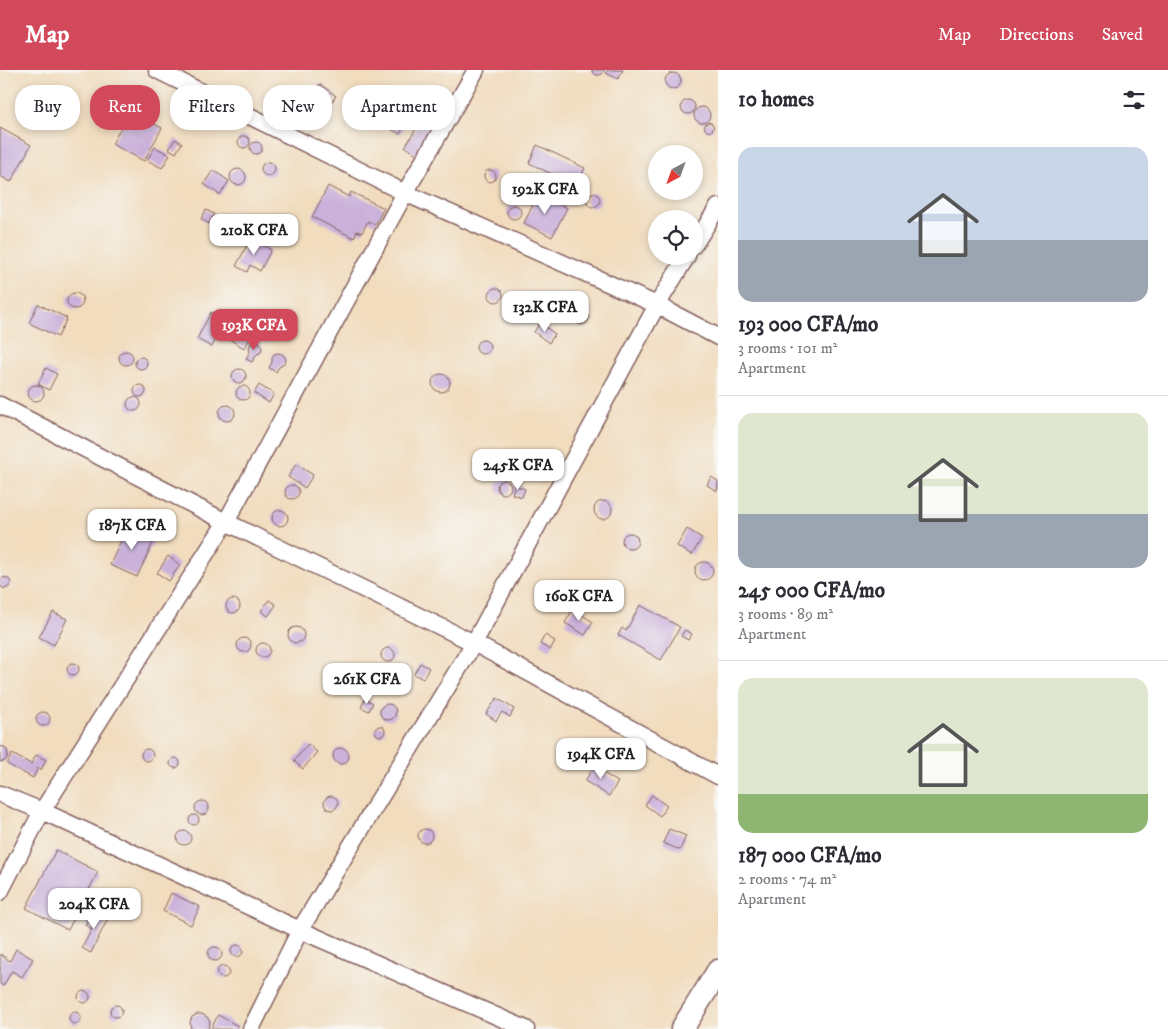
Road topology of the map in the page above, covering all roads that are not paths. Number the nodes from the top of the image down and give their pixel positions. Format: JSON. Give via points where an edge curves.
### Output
{"nodes":[{"id":1,"x":157,"y":70,"type":"edge"},
{"id":2,"x":476,"y":70,"type":"edge"},
{"id":3,"x":405,"y":193,"type":"junction"},
{"id":4,"x":718,"y":207,"type":"edge"},
{"id":5,"x":703,"y":231,"type":"edge"},
{"id":6,"x":681,"y":265,"type":"edge"},
{"id":7,"x":657,"y":305,"type":"junction"},
{"id":8,"x":718,"y":337,"type":"edge"},
{"id":9,"x":0,"y":405,"type":"edge"},
{"id":10,"x":226,"y":522,"type":"junction"},
{"id":11,"x":474,"y":643,"type":"junction"},
{"id":12,"x":718,"y":776,"type":"edge"},
{"id":13,"x":0,"y":794,"type":"edge"},
{"id":14,"x":42,"y":811,"type":"junction"},
{"id":15,"x":0,"y":892,"type":"edge"},
{"id":16,"x":300,"y":930,"type":"junction"},
{"id":17,"x":718,"y":971,"type":"edge"},
{"id":18,"x":250,"y":1029,"type":"edge"},
{"id":19,"x":526,"y":1029,"type":"edge"},
{"id":20,"x":682,"y":1029,"type":"edge"}],
"edges":[{"from":1,"to":3,"type":"street"},
{"from":2,"to":3,"type":"street"},
{"from":3,"to":7,"type":"street"},
{"from":3,"to":10,"type":"street"},
{"from":4,"to":5,"type":"street"},
{"from":6,"to":7,"type":"street"},
{"from":7,"to":8,"type":"street"},
{"from":7,"to":11,"type":"street"},
{"from":9,"to":10,"type":"street"},
{"from":10,"to":11,"type":"street"},
{"from":10,"to":14,"type":"street"},
{"from":11,"to":12,"type":"street"},
{"from":11,"to":16,"type":"street"},
{"from":13,"to":14,"type":"street"},
{"from":14,"to":15,"type":"street"},
{"from":14,"to":16,"type":"street"},
{"from":16,"to":18,"type":"street"},
{"from":16,"to":19,"type":"street"},
{"from":17,"to":20,"type":"street"}]}
